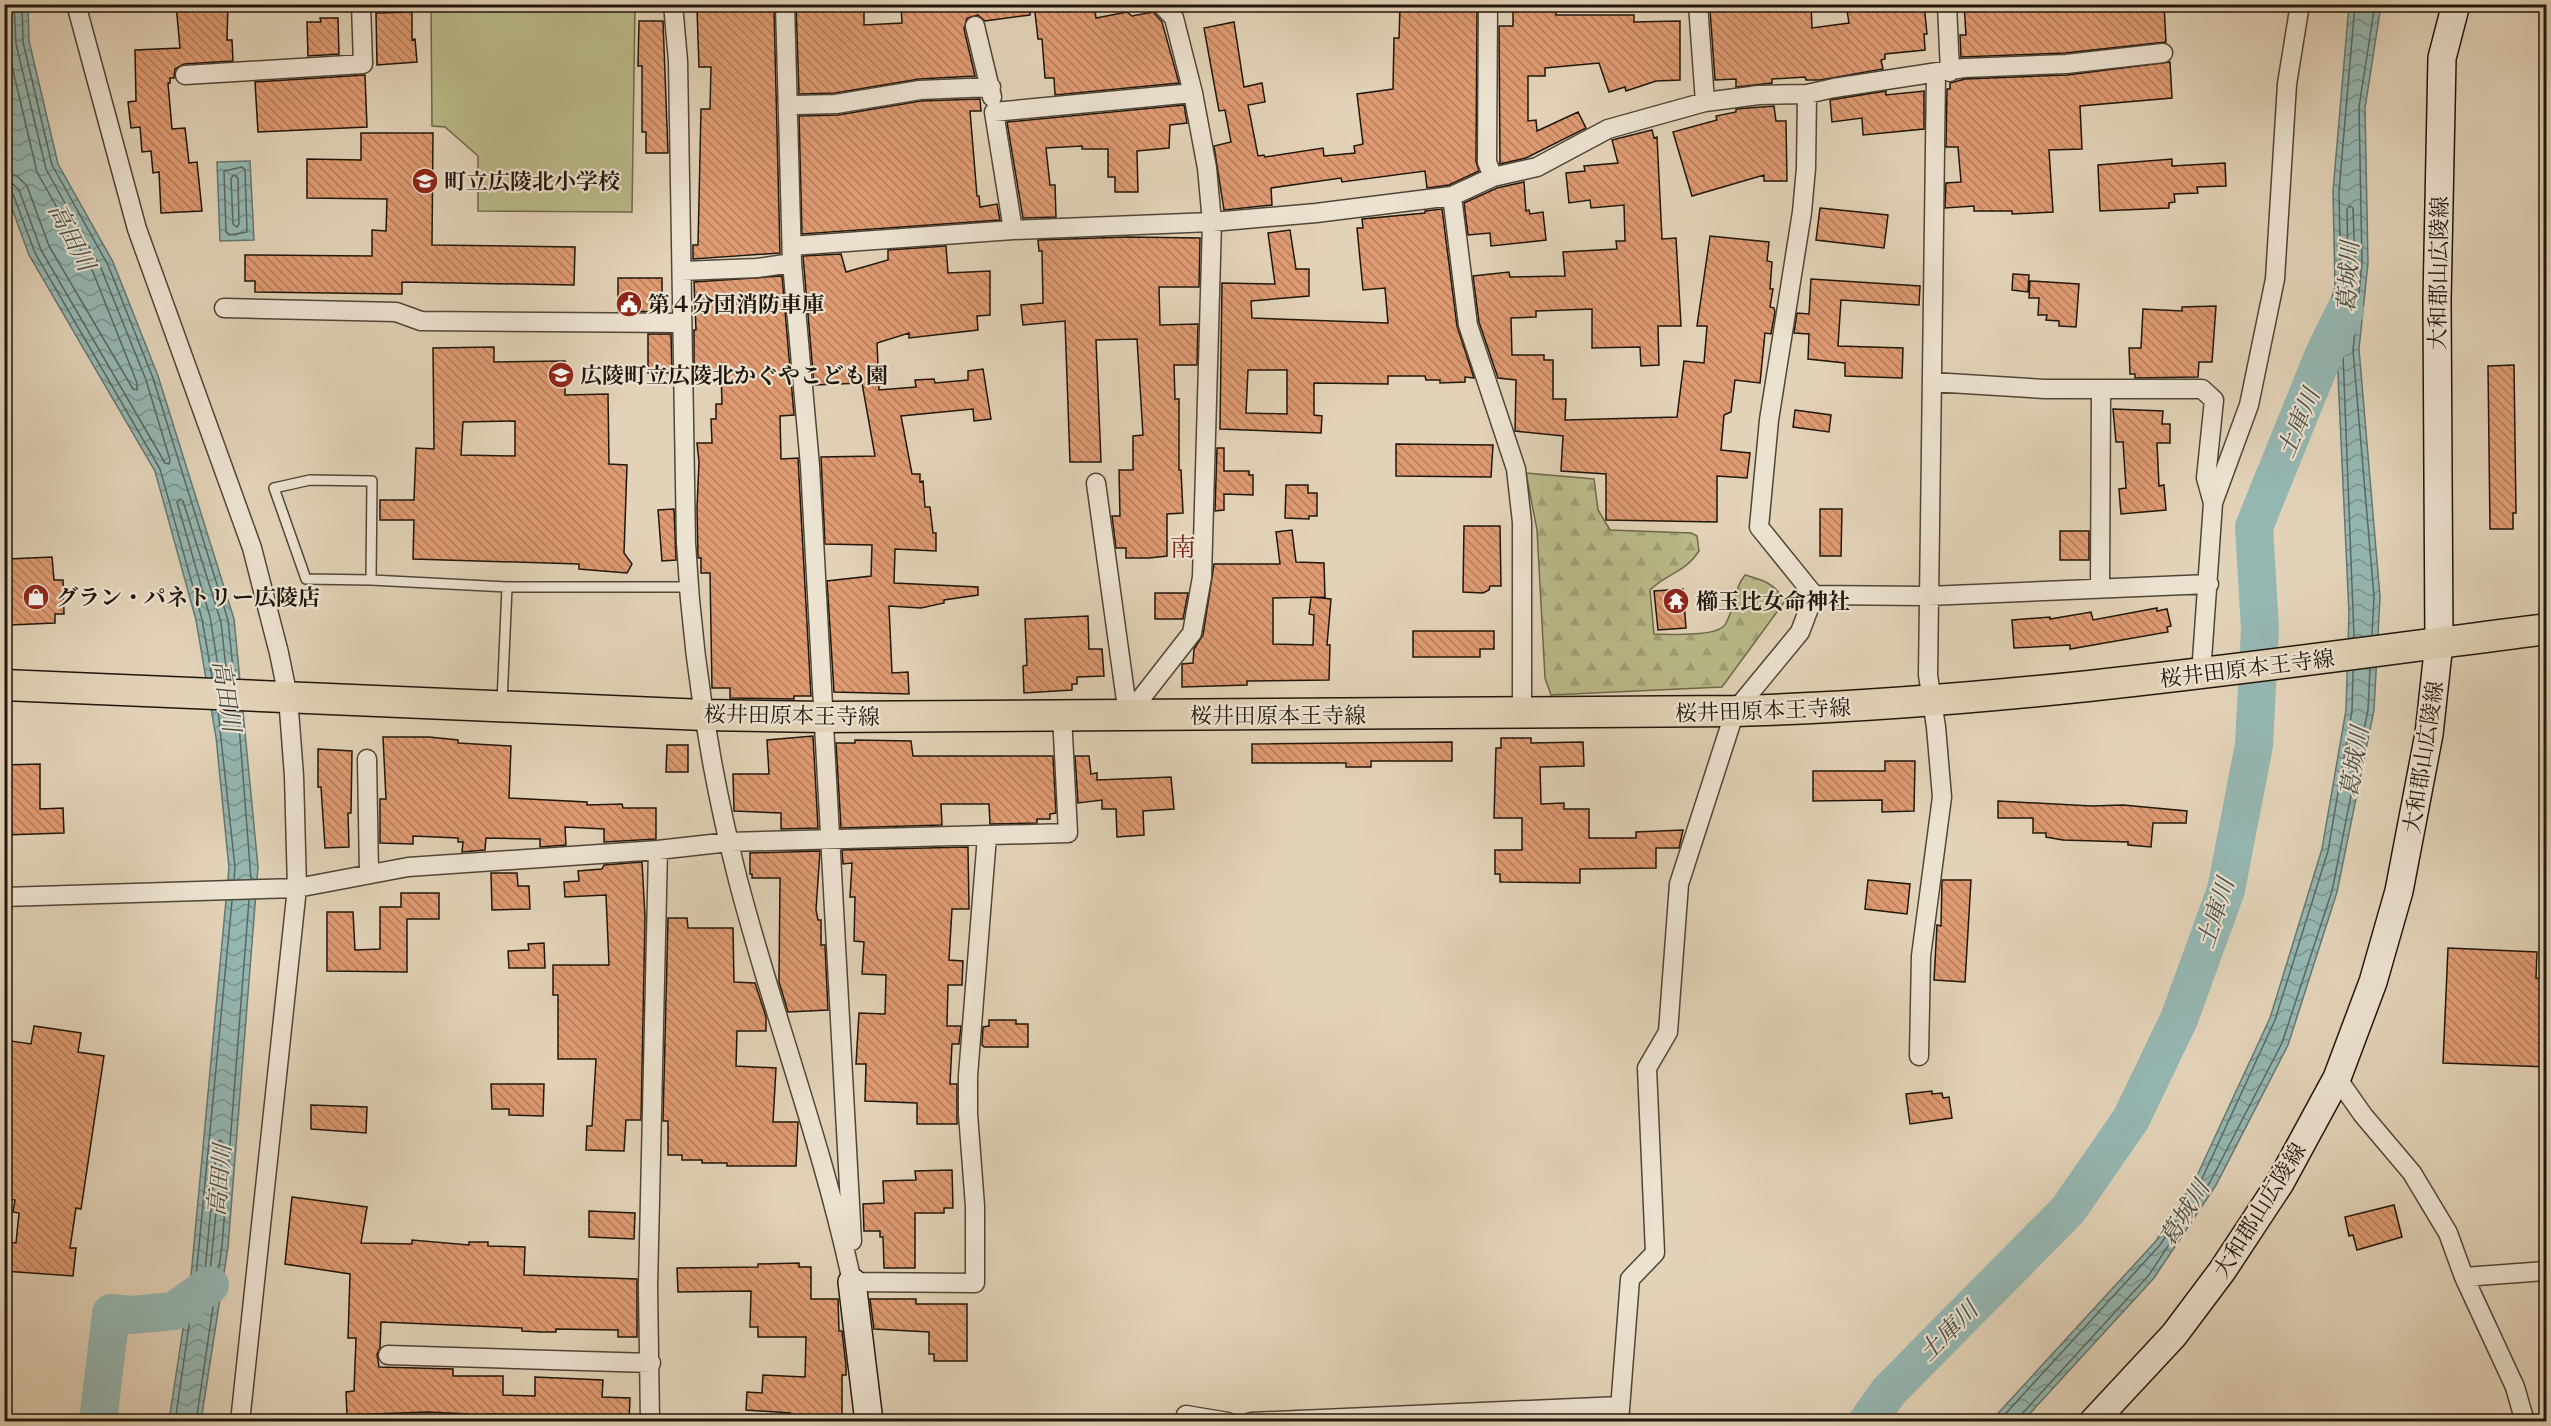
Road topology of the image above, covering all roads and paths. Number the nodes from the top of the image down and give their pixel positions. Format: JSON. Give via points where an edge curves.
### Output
{"nodes":[{"id":1,"x":76,"y":4,"type":"edge"},
{"id":2,"x":361,"y":4,"type":"edge"},
{"id":3,"x":673,"y":4,"type":"edge"},
{"id":4,"x":785,"y":4,"type":"edge"},
{"id":5,"x":1161,"y":4,"type":"edge"},
{"id":6,"x":1488,"y":4,"type":"edge"},
{"id":7,"x":1698,"y":4,"type":"edge"},
{"id":8,"x":1947,"y":4,"type":"edge"},
{"id":9,"x":2300,"y":4,"type":"edge"},
{"id":10,"x":2456,"y":4,"type":"edge"},
{"id":11,"x":975,"y":26,"type":"dead end"},
{"id":12,"x":2163,"y":54,"type":"dead end"},
{"id":13,"x":1943,"y":73,"type":"junction"},
{"id":14,"x":184,"y":75,"type":"dead end"},
{"id":15,"x":991,"y":87,"type":"junction"},
{"id":16,"x":1193,"y":93,"type":"junction"},
{"id":17,"x":1807,"y":94,"type":"junction"},
{"id":18,"x":1705,"y":102,"type":"junction"},
{"id":19,"x":789,"y":108,"type":"junction"},
{"id":20,"x":994,"y":112,"type":"junction"},
{"id":21,"x":1494,"y":177,"type":"junction"},
{"id":22,"x":1452,"y":196,"type":"junction"},
{"id":23,"x":1212,"y":222,"type":"junction"},
{"id":24,"x":1013,"y":230,"type":"junction"},
{"id":25,"x":792,"y":254,"type":"junction"},
{"id":26,"x":682,"y":272,"type":"junction"},
{"id":27,"x":224,"y":308,"type":"dead end"},
{"id":28,"x":682,"y":323,"type":"junction"},
{"id":29,"x":1932,"y":382,"type":"junction"},
{"id":30,"x":2102,"y":389,"type":"junction"},
{"id":31,"x":1096,"y":483,"type":"dead end"},
{"id":32,"x":2213,"y":503,"type":"junction"},
{"id":33,"x":371,"y":580,"type":"junction"},
{"id":34,"x":2209,"y":584,"type":"junction"},
{"id":35,"x":507,"y":587,"type":"junction"},
{"id":36,"x":688,"y":587,"type":"junction"},
{"id":37,"x":2100,"y":588,"type":"junction"},
{"id":38,"x":1814,"y":595,"type":"junction"},
{"id":39,"x":1928,"y":596,"type":"junction"},
{"id":40,"x":2547,"y":629,"type":"edge"},
{"id":41,"x":2426,"y":645,"type":"junction"},
{"id":42,"x":2209,"y":673,"type":"junction"},
{"id":43,"x":4,"y":685,"type":"edge"},
{"id":44,"x":288,"y":697,"type":"junction"},
{"id":45,"x":1931,"y":702,"type":"junction"},
{"id":46,"x":502,"y":705,"type":"junction"},
{"id":47,"x":1735,"y":711,"type":"junction"},
{"id":48,"x":1522,"y":714,"type":"junction"},
{"id":49,"x":704,"y":715,"type":"junction"},
{"id":50,"x":1062,"y":715,"type":"junction"},
{"id":51,"x":1128,"y":715,"type":"junction"},
{"id":52,"x":823,"y":717,"type":"junction"},
{"id":53,"x":367,"y":759,"type":"dead end"},
{"id":54,"x":987,"y":836,"type":"junction"},
{"id":55,"x":829,"y":841,"type":"junction"},
{"id":56,"x":729,"y":842,"type":"junction"},
{"id":57,"x":658,"y":850,"type":"junction"},
{"id":58,"x":369,"y":874,"type":"junction"},
{"id":59,"x":297,"y":888,"type":"junction"},
{"id":60,"x":4,"y":897,"type":"edge"},
{"id":61,"x":1919,"y":1056,"type":"dead end"},
{"id":62,"x":2337,"y":1078,"type":"junction"},
{"id":63,"x":2547,"y":1271,"type":"edge"},
{"id":64,"x":2464,"y":1277,"type":"junction"},
{"id":65,"x":852,"y":1282,"type":"junction"},
{"id":66,"x":388,"y":1355,"type":"dead end"},
{"id":67,"x":651,"y":1363,"type":"junction"},
{"id":68,"x":1619,"y":1414,"type":"edge"},
{"id":69,"x":240,"y":1422,"type":"edge"},
{"id":70,"x":650,"y":1422,"type":"edge"},
{"id":71,"x":869,"y":1422,"type":"edge"},
{"id":72,"x":1184,"y":1422,"type":"edge"},
{"id":73,"x":1228,"y":1422,"type":"edge"},
{"id":74,"x":1251,"y":1422,"type":"edge"},
{"id":75,"x":2093,"y":1422,"type":"edge"},
{"id":76,"x":2525,"y":1422,"type":"edge"}],
"edges":[{"from":1,"to":44,"type":"street","via":[[143,249],[244,525]]},
{"from":2,"to":14,"type":"street","via":[[363,64]]},
{"from":3,"to":26,"type":"street","via":[[678,61]]},
{"from":4,"to":19,"type":"street"},
{"from":5,"to":16,"type":"street","via":[[1174,18]]},
{"from":6,"to":21,"type":"street","via":[[1487,162]]},
{"from":7,"to":18,"type":"street"},
{"from":8,"to":13,"type":"street"},
{"from":9,"to":32,"type":"street","via":[[2287,84],[2276,279],[2249,405]]},
{"from":10,"to":41,"type":"main road","name":"大和郡山広陵線","via":[[2442,58]]},
{"from":11,"to":15,"type":"street"},
{"from":12,"to":13,"type":"street","via":[[2066,64],[1964,68]]},
{"from":13,"to":17,"type":"street"},
{"from":13,"to":29,"type":"street"},
{"from":15,"to":19,"type":"street","via":[[920,90]]},
{"from":15,"to":20,"type":"street"},
{"from":16,"to":20,"type":"street"},
{"from":16,"to":23,"type":"street"},
{"from":17,"to":18,"type":"street"},
{"from":17,"to":38,"type":"street","via":[[1802,212],[1769,420],[1759,527]]},
{"from":18,"to":21,"type":"street","via":[[1608,129],[1537,167]]},
{"from":19,"to":25,"type":"street"},
{"from":20,"to":24,"type":"street"},
{"from":21,"to":22,"type":"street"},
{"from":22,"to":23,"type":"street"},
{"from":22,"to":48,"type":"street","via":[[1468,325],[1516,469],[1522,522]]},
{"from":23,"to":24,"type":"street"},
{"from":23,"to":51,"type":"street","via":[[1202,577],[1192,633]]},
{"from":24,"to":25,"type":"street"},
{"from":25,"to":26,"type":"street","via":[[757,268]]},
{"from":25,"to":52,"type":"street","via":[[808,436]]},
{"from":26,"to":28,"type":"street"},
{"from":27,"to":28,"type":"street","via":[[396,312],[421,321]]},
{"from":28,"to":36,"type":"street"},
{"from":29,"to":30,"type":"street"},
{"from":29,"to":39,"type":"street"},
{"from":30,"to":32,"type":"street","via":[[2202,389],[2214,400],[2206,478]]},
{"from":30,"to":37,"type":"street"},
{"from":31,"to":51,"type":"street"},
{"from":32,"to":34,"type":"street"},
{"from":33,"to":33,"type":"lane","via":[[306,579],[274,488],[310,480],[372,482]]},
{"from":33,"to":35,"type":"lane"},
{"from":34,"to":37,"type":"street"},
{"from":34,"to":42,"type":"street"},
{"from":35,"to":36,"type":"lane"},
{"from":35,"to":46,"type":"lane"},
{"from":36,"to":49,"type":"street"},
{"from":37,"to":39,"type":"street"},
{"from":38,"to":39,"type":"street"},
{"from":38,"to":47,"type":"street","via":[[1800,632]]},
{"from":39,"to":45,"type":"street"},
{"from":40,"to":41,"type":"main road","name":"桜井田原本王寺線"},
{"from":41,"to":42,"type":"main road","name":"桜井田原本王寺線"},
{"from":41,"to":62,"type":"main road","name":"大和郡山広陵線","via":[[2429,734],[2399,891],[2373,981]]},
{"from":42,"to":45,"type":"main road","name":"桜井田原本王寺線"},
{"from":43,"to":44,"type":"main road","name":"桜井田原本王寺線"},
{"from":44,"to":46,"type":"main road","name":"桜井田原本王寺線"},
{"from":44,"to":59,"type":"street"},
{"from":45,"to":47,"type":"main road","name":"桜井田原本王寺線"},
{"from":45,"to":61,"type":"street","via":[[1942,797],[1921,956]]},
{"from":46,"to":49,"type":"main road","name":"桜井田原本王寺線"},
{"from":47,"to":48,"type":"main road","name":"桜井田原本王寺線"},
{"from":47,"to":68,"type":"street","via":[[1679,884],[1668,1032],[1647,1068],[1655,1253],[1630,1279]]},
{"from":48,"to":51,"type":"main road","name":"桜井田原本王寺線"},
{"from":49,"to":52,"type":"main road","name":"桜井田原本王寺線"},
{"from":49,"to":56,"type":"street"},
{"from":50,"to":51,"type":"main road","name":"桜井田原本王寺線"},
{"from":50,"to":52,"type":"main road","name":"桜井田原本王寺線"},
{"from":50,"to":54,"type":"street","via":[[1068,832]]},
{"from":52,"to":55,"type":"street"},
{"from":53,"to":58,"type":"street"},
{"from":54,"to":55,"type":"street"},
{"from":54,"to":65,"type":"street","via":[[968,1076],[975,1283]]},
{"from":55,"to":56,"type":"street"},
{"from":55,"to":65,"type":"street","via":[[851,1189]]},
{"from":56,"to":57,"type":"street"},
{"from":56,"to":65,"type":"street","via":[[824,1163]]},
{"from":57,"to":58,"type":"street","via":[[408,867]]},
{"from":57,"to":67,"type":"street","via":[[648,1286]]},
{"from":58,"to":59,"type":"street"},
{"from":59,"to":60,"type":"street"},
{"from":59,"to":69,"type":"street"},
{"from":62,"to":64,"type":"street","via":[[2412,1173],[2448,1233]]},
{"from":62,"to":75,"type":"main road","name":"大和郡山広陵線","via":[[2280,1183],[2222,1270],[2175,1335]]},
{"from":63,"to":64,"type":"street"},
{"from":64,"to":76,"type":"street","via":[[2515,1387]]},
{"from":65,"to":71,"type":"main road"},
{"from":66,"to":67,"type":"street"},
{"from":67,"to":70,"type":"street"},
{"from":68,"to":74,"type":"street"},
{"from":72,"to":73,"type":"street","via":[[1186,1415]]}]}
